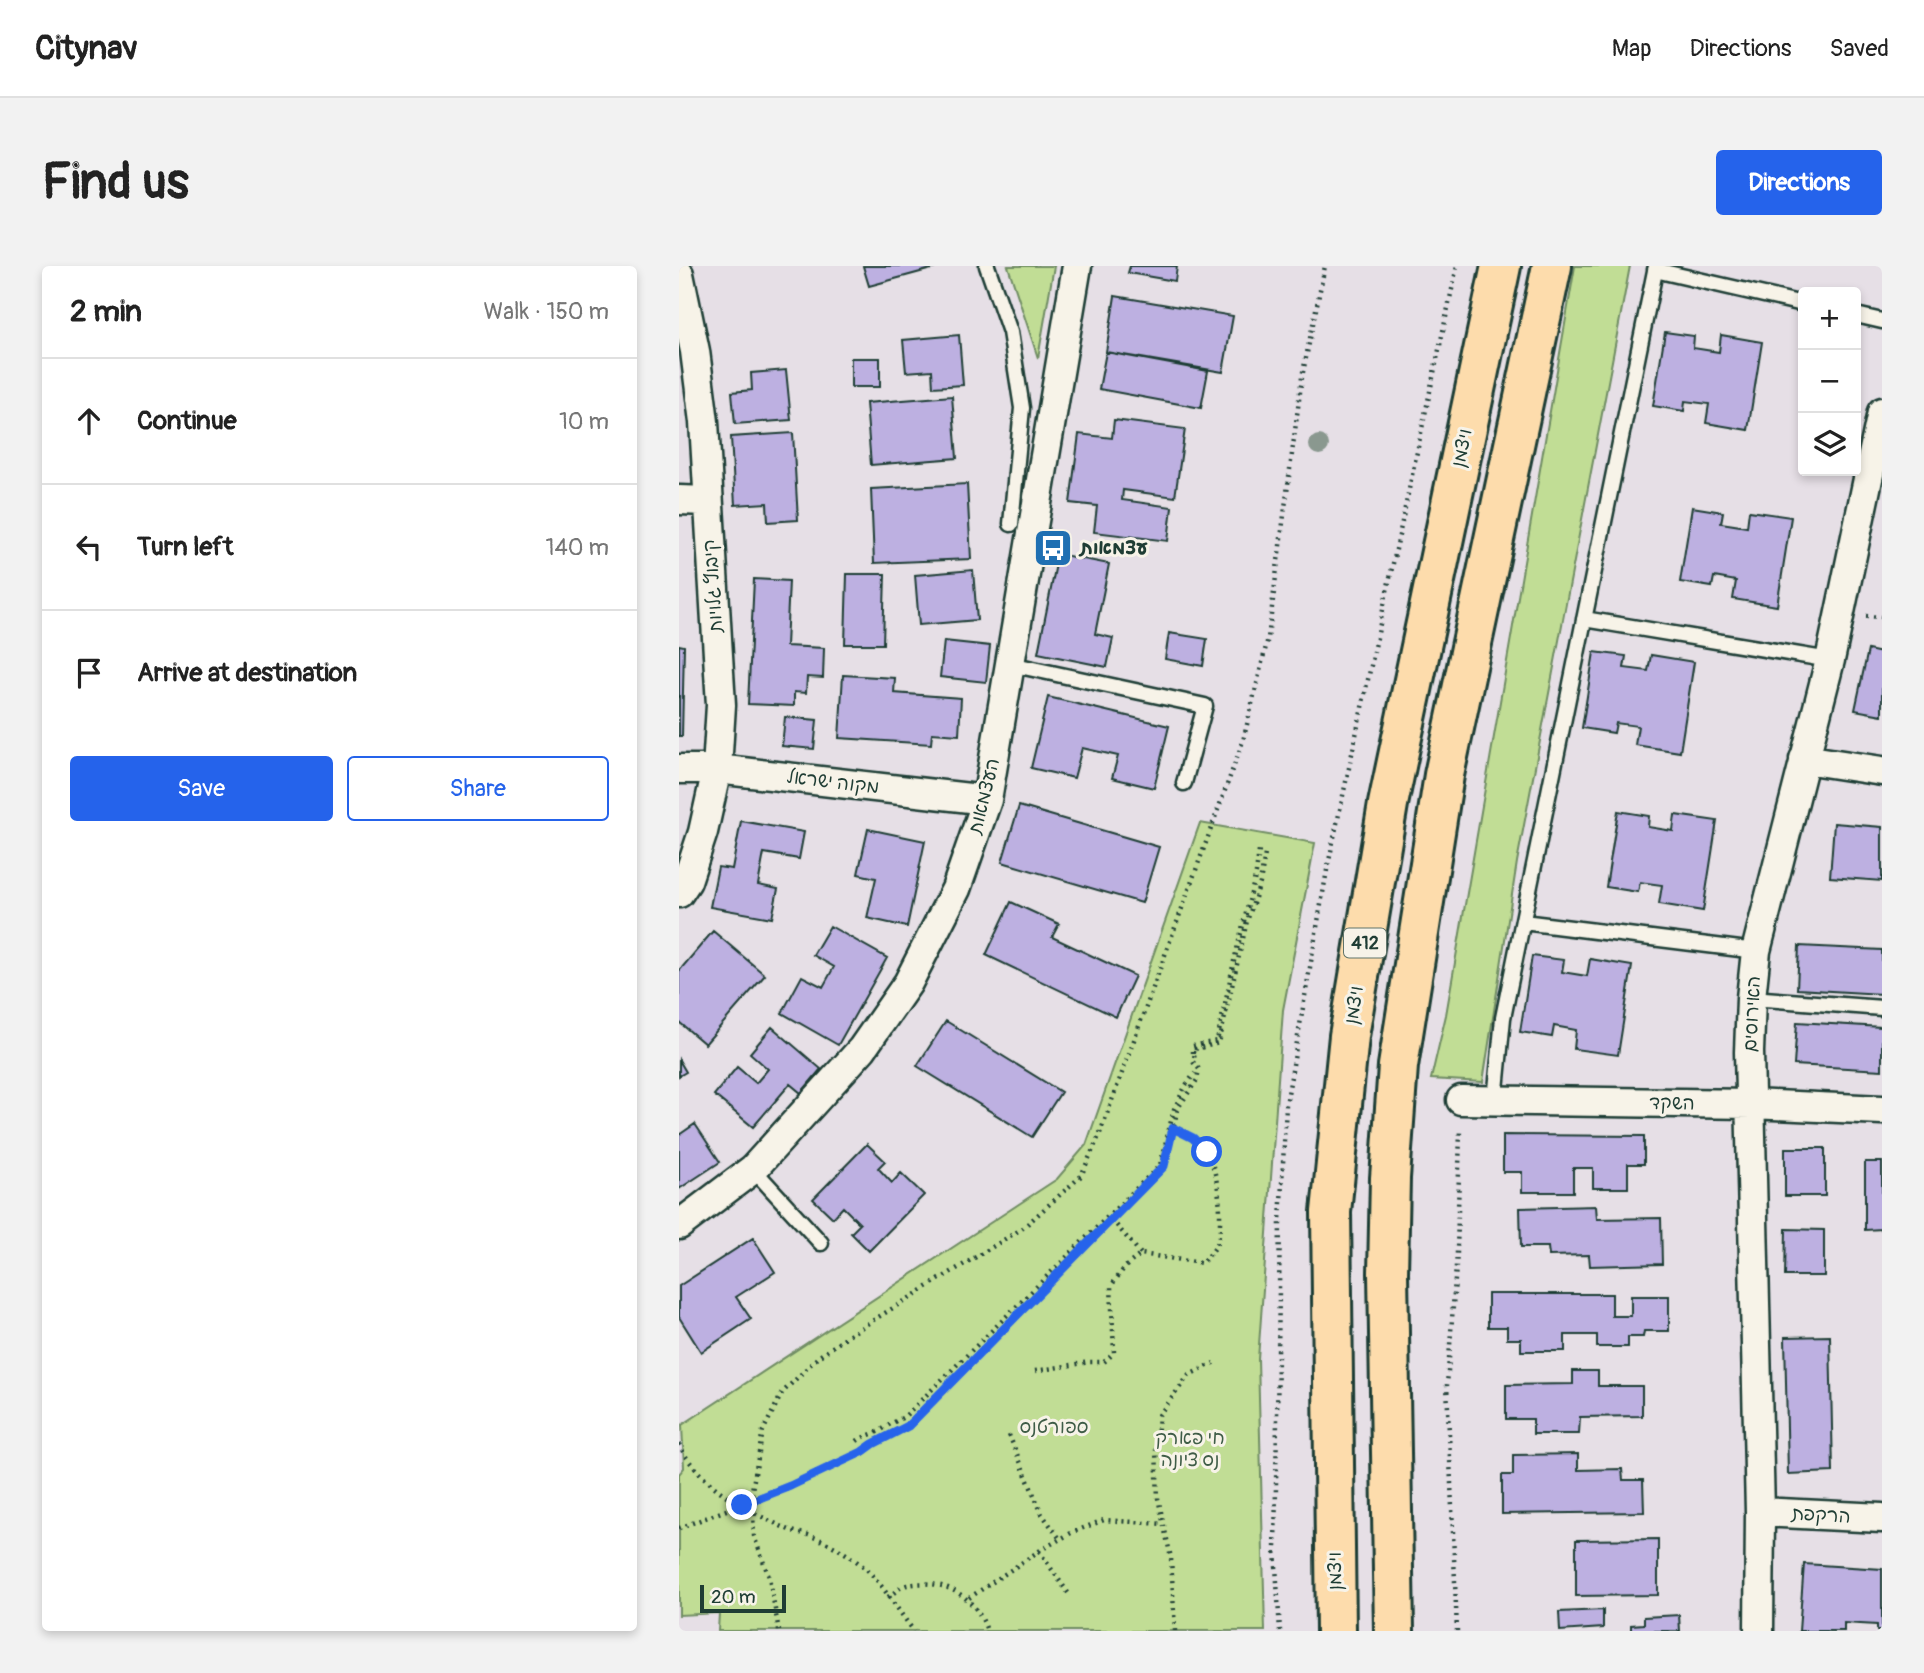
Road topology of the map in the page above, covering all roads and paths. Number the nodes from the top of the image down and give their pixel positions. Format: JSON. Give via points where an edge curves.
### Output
{"nodes":[{"id":1,"x":987,"y":266,"type":"edge"},
{"id":2,"x":1077,"y":266,"type":"edge"},
{"id":3,"x":1325,"y":266,"type":"edge"},
{"id":4,"x":1501,"y":266,"type":"edge"},
{"id":5,"x":1552,"y":266,"type":"edge"},
{"id":6,"x":1656,"y":268,"type":"edge"},
{"id":7,"x":679,"y":274,"type":"edge"},
{"id":8,"x":1798,"y":303,"type":"edge"},
{"id":9,"x":1861,"y":316,"type":"edge"},
{"id":10,"x":1882,"y":321,"type":"edge"},
{"id":11,"x":1882,"y":412,"type":"edge"},
{"id":12,"x":679,"y":500,"type":"edge"},
{"id":13,"x":708,"y":500,"type":"junction"},
{"id":14,"x":1011,"y":524,"type":"dead end"},
{"id":15,"x":1584,"y":619,"type":"junction"},
{"id":16,"x":1830,"y":660,"type":"junction"},
{"id":17,"x":1010,"y":664,"type":"junction"},
{"id":18,"x":1804,"y":759,"type":"junction"},
{"id":19,"x":679,"y":769,"type":"edge"},
{"id":20,"x":717,"y":769,"type":"junction"},
{"id":21,"x":1882,"y":771,"type":"edge"},
{"id":22,"x":1184,"y":783,"type":"dead end"},
{"id":23,"x":987,"y":800,"type":"junction"},
{"id":24,"x":679,"y":893,"type":"edge"},
{"id":25,"x":1523,"y":922,"type":"junction"},
{"id":26,"x":1756,"y":951,"type":"junction"},
{"id":27,"x":1751,"y":998,"type":"junction"},
{"id":28,"x":1882,"y":1008,"type":"edge"},
{"id":29,"x":1461,"y":1100,"type":"joint"},
{"id":30,"x":1495,"y":1100,"type":"junction"},
{"id":31,"x":1752,"y":1104,"type":"junction"},
{"id":32,"x":1882,"y":1110,"type":"edge"},
{"id":33,"x":1173,"y":1128,"type":"junction"},
{"id":34,"x":753,"y":1169,"type":"junction"},
{"id":35,"x":1112,"y":1220,"type":"junction"},
{"id":36,"x":679,"y":1224,"type":"edge"},
{"id":37,"x":821,"y":1243,"type":"dead end"},
{"id":38,"x":1141,"y":1254,"type":"junction"},
{"id":39,"x":1214,"y":1363,"type":"dead end"},
{"id":40,"x":1035,"y":1371,"type":"dead end"},
{"id":41,"x":1009,"y":1435,"type":"dead end"},
{"id":42,"x":856,"y":1441,"type":"dead end"},
{"id":43,"x":679,"y":1447,"type":"edge"},
{"id":44,"x":752,"y":1501,"type":"junction"},
{"id":45,"x":742,"y":1505,"type":"junction"},
{"id":46,"x":753,"y":1512,"type":"junction"},
{"id":47,"x":1760,"y":1512,"type":"junction"},
{"id":48,"x":1882,"y":1518,"type":"edge"},
{"id":49,"x":1163,"y":1524,"type":"junction"},
{"id":50,"x":679,"y":1528,"type":"edge"},
{"id":51,"x":1060,"y":1539,"type":"junction"},
{"id":52,"x":1039,"y":1551,"type":"junction"},
{"id":53,"x":888,"y":1597,"type":"junction"},
{"id":54,"x":1071,"y":1597,"type":"dead end"},
{"id":55,"x":969,"y":1598,"type":"junction"},
{"id":56,"x":779,"y":1631,"type":"edge"},
{"id":57,"x":913,"y":1631,"type":"edge"},
{"id":58,"x":988,"y":1631,"type":"edge"},
{"id":59,"x":1175,"y":1631,"type":"edge"},
{"id":60,"x":1336,"y":1631,"type":"edge"},
{"id":61,"x":1394,"y":1631,"type":"edge"},
{"id":62,"x":1457,"y":1631,"type":"edge"},
{"id":63,"x":1759,"y":1631,"type":"edge"}],
"edges":[{"from":1,"to":14,"type":"lane","via":[[1010,331],[1022,408]]},
{"from":2,"to":17,"type":"street","name":"העצמאות"},
{"from":3,"to":44,"type":"path","via":[[1302,377],[1268,638],[1243,741],[1081,1176],[1023,1228],[818,1357],[782,1393],[764,1431]]},
{"from":4,"to":60,"type":"main road","name":"ויצמן","number":"412","via":[[1388,804],[1346,1060],[1331,1212]]},
{"from":5,"to":61,"type":"main road","number":"412","via":[[1444,775],[1398,1066],[1388,1259]]},
{"from":6,"to":8,"type":"lane"},
{"from":6,"to":15,"type":"lane"},
{"from":7,"to":13,"type":"street","name":"קיבוץ גלויות","via":[[697,363]]},
{"from":9,"to":10,"type":"lane"},
{"from":11,"to":16,"type":"street","name":"האירוסים"},
{"from":12,"to":13,"type":"street"},
{"from":13,"to":20,"type":"street","name":"קיבוץ גלויות","via":[[720,705]]},
{"from":15,"to":16,"type":"lane"},
{"from":15,"to":25,"type":"lane"},
{"from":16,"to":18,"type":"street","name":"האירוסים"},
{"from":17,"to":22,"type":"lane","via":[[1205,706]]},
{"from":17,"to":23,"type":"street","name":"העצמאות"},
{"from":18,"to":21,"type":"street"},
{"from":18,"to":26,"type":"street","name":"האירוסים"},
{"from":19,"to":20,"type":"street","name":"מקוה ישראל"},
{"from":20,"to":23,"type":"street","name":"מקוה ישראל"},
{"from":20,"to":24,"type":"street","name":"קיבוץ גלויות","via":[[703,832]]},
{"from":23,"to":34,"type":"street","name":"העצמאות","via":[[956,889],[908,983],[862,1049]]},
{"from":25,"to":26,"type":"lane"},
{"from":25,"to":30,"type":"lane","via":[[1503,1018]]},
{"from":26,"to":27,"type":"street","name":"האירוסים"},
{"from":27,"to":28,"type":"lane"},
{"from":27,"to":31,"type":"street","name":"האירוסים"},
{"from":29,"to":30,"type":"street","name":"השקד"},
{"from":29,"to":62,"type":"path","via":[[1457,1253],[1447,1385]]},
{"from":30,"to":31,"type":"street","name":"השקד"},
{"from":31,"to":32,"type":"street","name":"השקד"},
{"from":31,"to":47,"type":"street","name":"האירוסים"},
{"from":33,"to":35,"type":"path","via":[[1164,1166]]},
{"from":33,"to":38,"type":"path","via":[[1207,1152],[1220,1212],[1217,1244],[1202,1263]]},
{"from":33,"to":42,"type":"path","via":[[1178,1108],[1197,1080],[1196,1049],[1219,1043],[1260,883],[1262,853],[1217,1041],[1193,1046],[1196,1070],[1174,1109],[1160,1165],[904,1417]]},
{"from":34,"to":36,"type":"street","name":"העצמאות"},
{"from":34,"to":37,"type":"lane"},
{"from":35,"to":38,"type":"path"},
{"from":35,"to":44,"type":"path","via":[[908,1426],[862,1452]]},
{"from":38,"to":40,"type":"path","via":[[1111,1286],[1114,1353],[1104,1362]]},
{"from":39,"to":49,"type":"path","via":[[1189,1375],[1159,1415],[1157,1486]]},
{"from":41,"to":51,"type":"path","via":[[1042,1514]]},
{"from":43,"to":45,"type":"path","via":[[715,1487]]},
{"from":44,"to":45,"type":"path"},
{"from":44,"to":46,"type":"path"},
{"from":45,"to":46,"type":"path"},
{"from":45,"to":50,"type":"path"},
{"from":46,"to":53,"type":"path","via":[[839,1550],[867,1569]]},
{"from":46,"to":56,"type":"path","via":[[754,1536],[769,1577]]},
{"from":47,"to":48,"type":"street","name":"הרקפת"},
{"from":47,"to":63,"type":"street","name":"האירוסים"},
{"from":49,"to":51,"type":"path","via":[[1104,1520]]},
{"from":49,"to":59,"type":"path","via":[[1171,1558]]},
{"from":51,"to":52,"type":"path"},
{"from":52,"to":54,"type":"path"},
{"from":52,"to":55,"type":"path"},
{"from":53,"to":55,"type":"path","via":[[904,1585],[924,1585]]},
{"from":53,"to":57,"type":"path"},
{"from":55,"to":58,"type":"path"}]}
